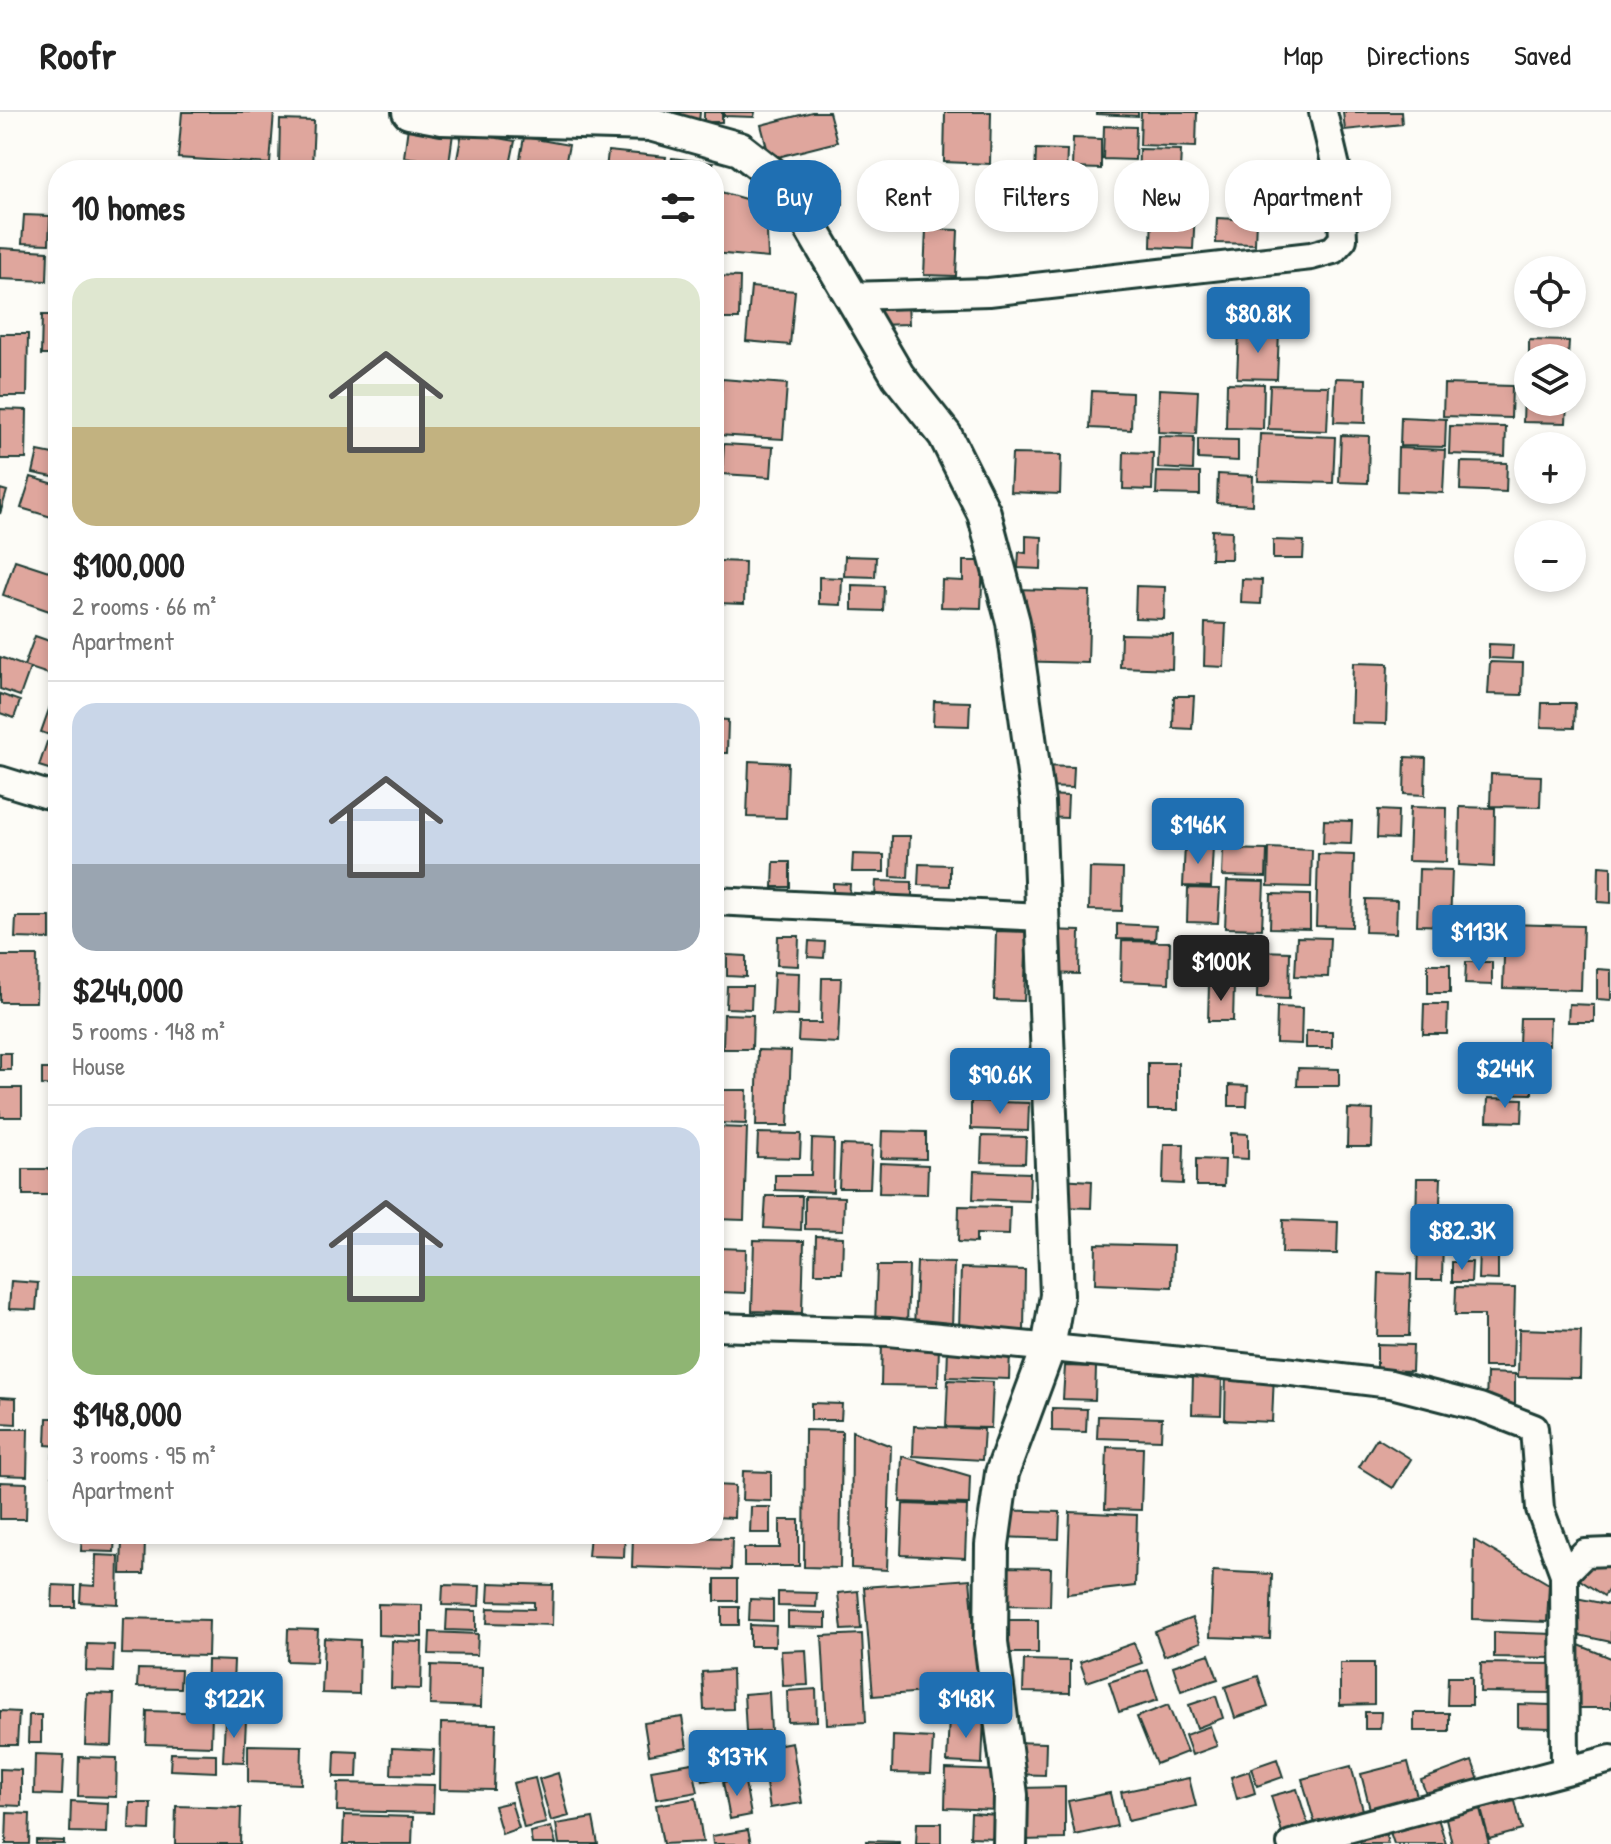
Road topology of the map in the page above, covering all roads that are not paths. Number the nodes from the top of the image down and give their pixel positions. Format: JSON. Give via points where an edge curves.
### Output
{"nodes":[{"id":1,"x":409,"y":112,"type":"edge"},
{"id":2,"x":1323,"y":112,"type":"edge"},
{"id":3,"x":442,"y":115,"type":"edge"},
{"id":4,"x":601,"y":118,"type":"edge"},
{"id":5,"x":848,"y":296,"type":"junction"},
{"id":6,"x":0,"y":780,"type":"edge"},
{"id":7,"x":48,"y":795,"type":"edge"},
{"id":8,"x":724,"y":901,"type":"edge"},
{"id":9,"x":1042,"y":917,"type":"junction"},
{"id":10,"x":724,"y":1327,"type":"edge"},
{"id":11,"x":1048,"y":1349,"type":"junction"},
{"id":12,"x":1611,"y":1552,"type":"edge"},
{"id":13,"x":1564,"y":1574,"type":"junction"},
{"id":14,"x":1611,"y":1759,"type":"edge"},
{"id":15,"x":1565,"y":1770,"type":"junction"},
{"id":16,"x":1010,"y":1844,"type":"edge"},
{"id":17,"x":1291,"y":1844,"type":"edge"}],
"edges":[{"from":1,"to":3,"type":"street"},
{"from":2,"to":5,"type":"street","via":[[1341,188],[1343,239],[1333,250],[989,292]]},
{"from":3,"to":4,"type":"street"},
{"from":4,"to":5,"type":"street","via":[[650,124],[740,149],[786,185]]},
{"from":5,"to":9,"type":"street","via":[[898,376],[945,435],[984,513],[1013,622],[1038,802]]},
{"from":6,"to":7,"type":"street"},
{"from":8,"to":9,"type":"street"},
{"from":9,"to":11,"type":"street","via":[[1057,1295]]},
{"from":10,"to":11,"type":"street","via":[[889,1332]]},
{"from":11,"to":13,"type":"street","via":[[1391,1384],[1480,1407],[1534,1428],[1540,1509]]},
{"from":11,"to":16,"type":"street","via":[[1002,1473],[992,1545],[991,1642],[1011,1795]]},
{"from":12,"to":13,"type":"street","via":[[1585,1553]]},
{"from":13,"to":15,"type":"street"},
{"from":14,"to":15,"type":"street"},
{"from":15,"to":17,"type":"street"}]}
